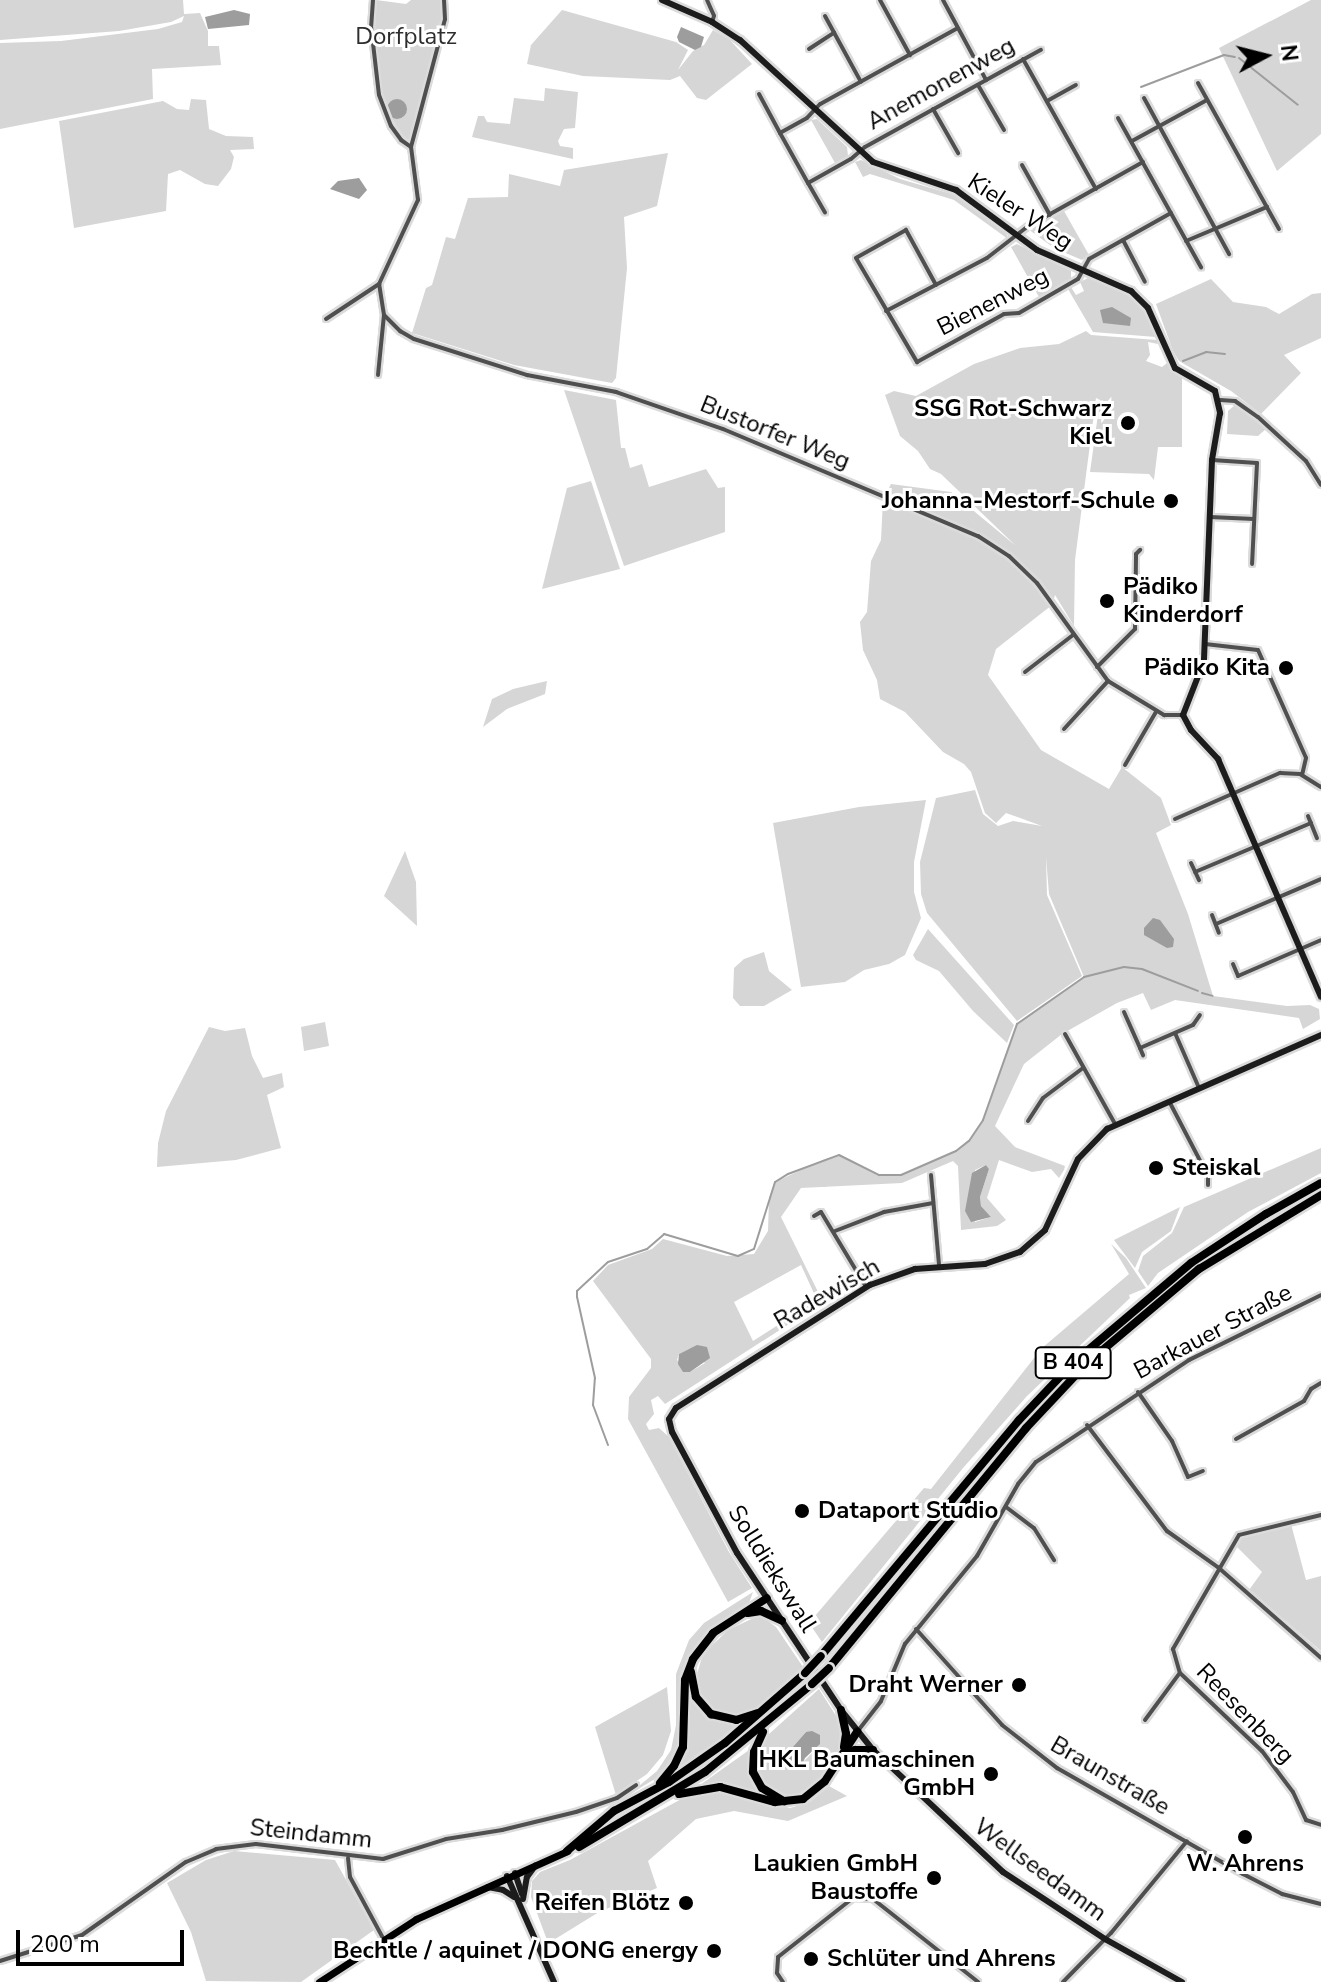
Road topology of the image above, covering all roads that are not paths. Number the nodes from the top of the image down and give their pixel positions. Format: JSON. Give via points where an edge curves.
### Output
{"nodes":[{"id":1,"x":373,"y":0,"type":"edge"},
{"id":2,"x":444,"y":0,"type":"edge"},
{"id":3,"x":662,"y":0,"type":"edge"},
{"id":4,"x":707,"y":0,"type":"edge"},
{"id":5,"x":880,"y":0,"type":"edge"},
{"id":6,"x":943,"y":0,"type":"edge"},
{"id":7,"x":825,"y":16,"type":"dead end"},
{"id":8,"x":712,"y":22,"type":"junction"},
{"id":9,"x":956,"y":29,"type":"junction"},
{"id":10,"x":834,"y":33,"type":"junction"},
{"id":11,"x":809,"y":49,"type":"dead end"},
{"id":12,"x":1041,"y":50,"type":"dead end"},
{"id":13,"x":910,"y":55,"type":"junction"},
{"id":14,"x":1023,"y":59,"type":"junction"},
{"id":15,"x":986,"y":80,"type":"junction"},
{"id":16,"x":861,"y":82,"type":"junction"},
{"id":17,"x":1198,"y":83,"type":"dead end"},
{"id":18,"x":978,"y":85,"type":"junction"},
{"id":19,"x":1076,"y":85,"type":"dead end"},
{"id":20,"x":759,"y":94,"type":"dead end"},
{"id":21,"x":1144,"y":98,"type":"dead end"},
{"id":22,"x":1207,"y":100,"type":"junction"},
{"id":23,"x":1047,"y":101,"type":"junction"},
{"id":24,"x":933,"y":109,"type":"junction"},
{"id":25,"x":814,"y":110,"type":"junction"},
{"id":26,"x":1118,"y":118,"type":"dead end"},
{"id":27,"x":1159,"y":126,"type":"junction"},
{"id":28,"x":1004,"y":130,"type":"dead end"},
{"id":29,"x":780,"y":133,"type":"junction"},
{"id":30,"x":1131,"y":142,"type":"junction"},
{"id":31,"x":411,"y":147,"type":"junction"},
{"id":32,"x":860,"y":151,"type":"junction"},
{"id":33,"x":958,"y":153,"type":"dead end"},
{"id":34,"x":1143,"y":162,"type":"junction"},
{"id":35,"x":1022,"y":165,"type":"dead end"},
{"id":36,"x":808,"y":183,"type":"junction"},
{"id":37,"x":1096,"y":189,"type":"junction"},
{"id":38,"x":1267,"y":207,"type":"junction"},
{"id":39,"x":825,"y":213,"type":"dead end"},
{"id":40,"x":1171,"y":213,"type":"junction"},
{"id":41,"x":1050,"y":215,"type":"junction"},
{"id":42,"x":1214,"y":227,"type":"junction"},
{"id":43,"x":1279,"y":229,"type":"dead end"},
{"id":44,"x":1017,"y":237,"type":"junction"},
{"id":45,"x":1123,"y":240,"type":"junction"},
{"id":46,"x":1186,"y":241,"type":"junction"},
{"id":47,"x":1229,"y":254,"type":"dead end"},
{"id":48,"x":1201,"y":267,"type":"dead end"},
{"id":49,"x":1082,"y":270,"type":"junction"},
{"id":50,"x":1145,"y":282,"type":"dead end"},
{"id":51,"x":379,"y":284,"type":"junction"},
{"id":52,"x":936,"y":285,"type":"junction"},
{"id":53,"x":886,"y":311,"type":"junction"},
{"id":54,"x":384,"y":315,"type":"junction"},
{"id":55,"x":326,"y":319,"type":"dead end"},
{"id":56,"x":378,"y":375,"type":"dead end"},
{"id":57,"x":1220,"y":400,"type":"junction"},
{"id":58,"x":1212,"y":460,"type":"junction"},
{"id":59,"x":1321,"y":485,"type":"edge"},
{"id":60,"x":1210,"y":517,"type":"junction"},
{"id":61,"x":1254,"y":519,"type":"junction"},
{"id":62,"x":1140,"y":550,"type":"dead end"},
{"id":63,"x":1252,"y":564,"type":"dead end"},
{"id":64,"x":1073,"y":635,"type":"junction"},
{"id":65,"x":1205,"y":644,"type":"junction"},
{"id":66,"x":1097,"y":667,"type":"junction"},
{"id":67,"x":1025,"y":672,"type":"dead end"},
{"id":68,"x":1108,"y":681,"type":"junction"},
{"id":69,"x":1156,"y":711,"type":"junction"},
{"id":70,"x":1183,"y":715,"type":"junction"},
{"id":71,"x":1064,"y":729,"type":"dead end"},
{"id":72,"x":1125,"y":765,"type":"dead end"},
{"id":73,"x":1302,"y":775,"type":"junction"},
{"id":74,"x":1321,"y":787,"type":"edge"},
{"id":75,"x":1234,"y":794,"type":"junction"},
{"id":76,"x":1308,"y":816,"type":"dead end"},
{"id":77,"x":1175,"y":819,"type":"dead end"},
{"id":78,"x":1311,"y":823,"type":"junction"},
{"id":79,"x":1317,"y":838,"type":"dead end"},
{"id":80,"x":1257,"y":845,"type":"junction"},
{"id":81,"x":1191,"y":863,"type":"dead end"},
{"id":82,"x":1195,"y":872,"type":"junction"},
{"id":83,"x":1321,"y":879,"type":"edge"},
{"id":84,"x":1199,"y":880,"type":"dead end"},
{"id":85,"x":1279,"y":897,"type":"junction"},
{"id":86,"x":1212,"y":915,"type":"dead end"},
{"id":87,"x":1216,"y":924,"type":"junction"},
{"id":88,"x":1219,"y":933,"type":"dead end"},
{"id":89,"x":1321,"y":940,"type":"edge"},
{"id":90,"x":1301,"y":949,"type":"junction"},
{"id":91,"x":1233,"y":964,"type":"dead end"},
{"id":92,"x":1321,"y":996,"type":"edge"},
{"id":93,"x":1124,"y":1012,"type":"dead end"},
{"id":94,"x":1200,"y":1015,"type":"dead end"},
{"id":95,"x":1175,"y":1033,"type":"junction"},
{"id":96,"x":1065,"y":1034,"type":"dead end"},
{"id":97,"x":1321,"y":1035,"type":"edge"},
{"id":98,"x":1140,"y":1048,"type":"junction"},
{"id":99,"x":1143,"y":1055,"type":"dead end"},
{"id":100,"x":1083,"y":1067,"type":"junction"},
{"id":101,"x":1199,"y":1088,"type":"junction"},
{"id":102,"x":1169,"y":1101,"type":"junction"},
{"id":103,"x":1028,"y":1121,"type":"dead end"},
{"id":104,"x":1115,"y":1124,"type":"junction"},
{"id":105,"x":931,"y":1175,"type":"dead end"},
{"id":106,"x":1321,"y":1183,"type":"edge"},
{"id":107,"x":1208,"y":1185,"type":"dead end"},
{"id":108,"x":1321,"y":1195,"type":"edge"},
{"id":109,"x":933,"y":1203,"type":"junction"},
{"id":110,"x":814,"y":1216,"type":"dead end"},
{"id":111,"x":835,"y":1231,"type":"junction"},
{"id":112,"x":939,"y":1265,"type":"junction"},
{"id":113,"x":866,"y":1287,"type":"junction"},
{"id":114,"x":1321,"y":1295,"type":"edge"},
{"id":115,"x":1321,"y":1383,"type":"edge"},
{"id":116,"x":1138,"y":1392,"type":"junction"},
{"id":117,"x":669,"y":1419,"type":"joint"},
{"id":118,"x":1087,"y":1425,"type":"junction"},
{"id":119,"x":1236,"y":1439,"type":"dead end"},
{"id":120,"x":1203,"y":1471,"type":"dead end"},
{"id":121,"x":1006,"y":1507,"type":"junction"},
{"id":122,"x":1321,"y":1515,"type":"edge"},
{"id":123,"x":1054,"y":1560,"type":"dead end"},
{"id":124,"x":1219,"y":1568,"type":"junction"},
{"id":125,"x":767,"y":1598,"type":"junction"},
{"id":126,"x":743,"y":1614,"type":"junction"},
{"id":127,"x":782,"y":1621,"type":"junction"},
{"id":128,"x":916,"y":1629,"type":"junction"},
{"id":129,"x":1321,"y":1658,"type":"edge"},
{"id":130,"x":693,"y":1659,"type":"junction"},
{"id":131,"x":1180,"y":1673,"type":"junction"},
{"id":132,"x":774,"y":1702,"type":"junction"},
{"id":133,"x":841,"y":1710,"type":"junction"},
{"id":134,"x":1145,"y":1720,"type":"dead end"},
{"id":135,"x":767,"y":1725,"type":"junction"},
{"id":136,"x":857,"y":1732,"type":"junction"},
{"id":137,"x":873,"y":1750,"type":"junction"},
{"id":138,"x":842,"y":1756,"type":"junction"},
{"id":139,"x":636,"y":1785,"type":"dead end"},
{"id":140,"x":650,"y":1791,"type":"junction"},
{"id":141,"x":668,"y":1797,"type":"junction"},
{"id":142,"x":788,"y":1802,"type":"junction"},
{"id":143,"x":1321,"y":1825,"type":"edge"},
{"id":144,"x":1187,"y":1841,"type":"junction"},
{"id":145,"x":567,"y":1851,"type":"junction"},
{"id":146,"x":348,"y":1858,"type":"junction"},
{"id":147,"x":537,"y":1863,"type":"junction"},
{"id":148,"x":511,"y":1875,"type":"junction"},
{"id":149,"x":482,"y":1887,"type":"junction"},
{"id":150,"x":521,"y":1901,"type":"junction"},
{"id":151,"x":1321,"y":1904,"type":"edge"},
{"id":152,"x":383,"y":1938,"type":"junction"},
{"id":153,"x":1105,"y":1939,"type":"junction"},
{"id":154,"x":0,"y":1961,"type":"edge"},
{"id":155,"x":319,"y":1982,"type":"edge"},
{"id":156,"x":554,"y":1982,"type":"edge"},
{"id":157,"x":783,"y":1982,"type":"edge"},
{"id":158,"x":978,"y":1982,"type":"edge"},
{"id":159,"x":1063,"y":1982,"type":"edge"},
{"id":160,"x":1182,"y":1982,"type":"edge"}],
"edges":[{"from":1,"to":31,"type":"street","via":[[379,95],[391,126]]},
{"from":2,"to":31,"type":"street","via":[[445,19]]},
{"from":3,"to":8,"type":"street","name":"Kieler Weg"},
{"from":4,"to":8,"type":"street"},
{"from":5,"to":13,"type":"street"},
{"from":6,"to":9,"type":"street"},
{"from":7,"to":10,"type":"street"},
{"from":8,"to":25,"type":"street","name":"Kieler Weg","via":[[749,48]]},
{"from":9,"to":13,"type":"street"},
{"from":9,"to":15,"type":"street"},
{"from":10,"to":11,"type":"street"},
{"from":10,"to":16,"type":"street"},
{"from":12,"to":14,"type":"street","name":"Anemonenweg"},
{"from":13,"to":16,"type":"street"},
{"from":14,"to":15,"type":"street","name":"Anemonenweg"},
{"from":14,"to":23,"type":"street"},
{"from":15,"to":18,"type":"street","name":"Anemonenweg"},
{"from":16,"to":25,"type":"street"},
{"from":17,"to":22,"type":"street"},
{"from":18,"to":24,"type":"street","name":"Anemonenweg"},
{"from":18,"to":28,"type":"street"},
{"from":19,"to":23,"type":"street"},
{"from":20,"to":29,"type":"street"},
{"from":21,"to":27,"type":"street"},
{"from":22,"to":27,"type":"street"},
{"from":22,"to":38,"type":"street"},
{"from":23,"to":37,"type":"street"},
{"from":24,"to":32,"type":"street","name":"Anemonenweg"},
{"from":24,"to":33,"type":"street"},
{"from":25,"to":29,"type":"street"},
{"from":25,"to":32,"type":"street","name":"Kieler Weg"},
{"from":26,"to":30,"type":"street"},
{"from":27,"to":30,"type":"street"},
{"from":27,"to":42,"type":"street"},
{"from":29,"to":36,"type":"street"},
{"from":30,"to":34,"type":"street"},
{"from":31,"to":51,"type":"street","via":[[418,200]]},
{"from":32,"to":36,"type":"street","name":"Anemonenweg"},
{"from":32,"to":44,"type":"street","name":"Kieler Weg","via":[[900,173],[956,190]]},
{"from":34,"to":37,"type":"street"},
{"from":34,"to":40,"type":"street"},
{"from":35,"to":41,"type":"street"},
{"from":36,"to":39,"type":"street"},
{"from":37,"to":41,"type":"street"},
{"from":38,"to":42,"type":"street"},
{"from":38,"to":43,"type":"street"},
{"from":40,"to":45,"type":"street","name":"Bienenweg"},
{"from":40,"to":46,"type":"street"},
{"from":41,"to":44,"type":"street"},
{"from":42,"to":46,"type":"street"},
{"from":42,"to":47,"type":"street"},
{"from":44,"to":49,"type":"street","name":"Kieler Weg"},
{"from":44,"to":52,"type":"street"},
{"from":45,"to":49,"type":"street","name":"Bienenweg","via":[[1089,259]]},
{"from":45,"to":50,"type":"street"},
{"from":46,"to":48,"type":"street"},
{"from":49,"to":53,"type":"street","name":"Bienenweg","via":[[1078,279],[1019,313],[1004,314],[917,362]]},
{"from":49,"to":57,"type":"street","name":"Kieler Weg","via":[[1122,286],[1142,301],[1175,368],[1215,391]]},
{"from":51,"to":54,"type":"street"},
{"from":51,"to":55,"type":"street"},
{"from":52,"to":53,"type":"street"},
{"from":52,"to":53,"type":"street","via":[[906,230],[856,258]]},
{"from":54,"to":56,"type":"street"},
{"from":54,"to":64,"type":"street","name":"Bustorfer Weg","via":[[414,339],[527,375],[616,392],[723,429],[978,536],[1024,569]]},
{"from":57,"to":58,"type":"street"},
{"from":57,"to":59,"type":"street","name":"Kieler Weg","via":[[1235,401],[1258,417],[1306,461]]},
{"from":58,"to":60,"type":"street"},
{"from":58,"to":61,"type":"street","via":[[1257,463]]},
{"from":60,"to":61,"type":"street"},
{"from":60,"to":65,"type":"street"},
{"from":61,"to":63,"type":"street"},
{"from":62,"to":66,"type":"street","via":[[1135,629]]},
{"from":64,"to":66,"type":"street","name":"Bustorfer Weg"},
{"from":64,"to":67,"type":"street"},
{"from":65,"to":70,"type":"street","via":[[1202,669]]},
{"from":65,"to":73,"type":"street","via":[[1258,650],[1306,758]]},
{"from":66,"to":68,"type":"street","name":"Bustorfer Weg"},
{"from":68,"to":69,"type":"street","name":"Bustorfer Weg"},
{"from":68,"to":71,"type":"street"},
{"from":69,"to":70,"type":"street","name":"Bustorfer Weg"},
{"from":69,"to":72,"type":"street"},
{"from":70,"to":75,"type":"street","via":[[1218,759]]},
{"from":73,"to":74,"type":"street"},
{"from":73,"to":75,"type":"street","via":[[1280,773]]},
{"from":75,"to":77,"type":"street"},
{"from":75,"to":80,"type":"street"},
{"from":76,"to":78,"type":"street"},
{"from":78,"to":79,"type":"street"},
{"from":78,"to":80,"type":"street"},
{"from":80,"to":82,"type":"street"},
{"from":80,"to":85,"type":"street"},
{"from":81,"to":82,"type":"street"},
{"from":82,"to":84,"type":"street"},
{"from":83,"to":85,"type":"street"},
{"from":85,"to":87,"type":"street"},
{"from":85,"to":90,"type":"street"},
{"from":86,"to":87,"type":"street"},
{"from":87,"to":88,"type":"street"},
{"from":89,"to":90,"type":"street"},
{"from":90,"to":91,"type":"street","via":[[1238,976]]},
{"from":90,"to":92,"type":"street"},
{"from":93,"to":98,"type":"street"},
{"from":94,"to":95,"type":"street"},
{"from":95,"to":98,"type":"street"},
{"from":95,"to":101,"type":"street"},
{"from":96,"to":100,"type":"street"},
{"from":97,"to":101,"type":"street","name":"Radewisch"},
{"from":98,"to":99,"type":"street"},
{"from":100,"to":103,"type":"street","via":[[1043,1098]]},
{"from":100,"to":104,"type":"street"},
{"from":101,"to":102,"type":"street","name":"Radewisch"},
{"from":102,"to":104,"type":"street","name":"Radewisch"},
{"from":102,"to":107,"type":"street"},
{"from":104,"to":112,"type":"street","name":"Radewisch","via":[[1083,1150],[1051,1220],[1032,1244],[997,1261]]},
{"from":105,"to":109,"type":"street"},
{"from":106,"to":132,"type":"highway","number":"B 404","bridge":true,"via":[[1191,1263],[1074,1362],[821,1656]]},
{"from":108,"to":135,"type":"highway","number":"B 404","bridge":true,"via":[[1199,1269],[1086,1364],[829,1668]]},
{"from":109,"to":111,"type":"street","via":[[884,1212]]},
{"from":109,"to":112,"type":"street"},
{"from":110,"to":111,"type":"street","via":[[821,1212]]},
{"from":111,"to":113,"type":"street","via":[[833,1237]]},
{"from":112,"to":113,"type":"street","name":"Radewisch"},
{"from":113,"to":117,"type":"street","name":"Radewisch","via":[[676,1408]]},
{"from":114,"to":116,"type":"street","name":"Barkauer Straße","via":[[1192,1358]]},
{"from":115,"to":119,"type":"street","via":[[1304,1401]]},
{"from":116,"to":118,"type":"street","name":"Barkauer Straße"},
{"from":116,"to":120,"type":"street","via":[[1172,1441],[1188,1477]]},
{"from":117,"to":125,"type":"street","name":"Solldiekswall","via":[[730,1542]]},
{"from":118,"to":121,"type":"street","name":"Barkauer Straße","via":[[1036,1462]]},
{"from":118,"to":124,"type":"street","via":[[1167,1531]]},
{"from":121,"to":123,"type":"street","via":[[1034,1528]]},
{"from":121,"to":128,"type":"street","name":"Barkauer Straße","via":[[977,1556]]},
{"from":122,"to":124,"type":"street","name":"Reesenberg","via":[[1239,1535]]},
{"from":124,"to":129,"type":"street"},
{"from":124,"to":131,"type":"street","name":"Reesenberg","via":[[1175,1640]]},
{"from":125,"to":126,"type":"highway"},
{"from":125,"to":127,"type":"street","name":"Solldiekswall"},
{"from":126,"to":127,"type":"highway","via":[[761,1611]]},
{"from":126,"to":130,"type":"highway","via":[[713,1633]]},
{"from":127,"to":133,"type":"street","name":"Solldiekswall"},
{"from":128,"to":136,"type":"street","name":"Barkauer Straße","via":[[897,1657],[878,1705]]},
{"from":128,"to":144,"type":"street","name":"Braunstraße","via":[[1023,1744]]},
{"from":130,"to":132,"type":"highway","via":[[693,1692],[711,1714],[743,1719]]},
{"from":130,"to":140,"type":"highway","via":[[685,1680],[683,1747]]},
{"from":131,"to":134,"type":"street"},
{"from":131,"to":143,"type":"street","name":"Reesenberg","via":[[1262,1751],[1310,1824]]},
{"from":132,"to":140,"type":"highway","number":"B 404","via":[[725,1743]]},
{"from":133,"to":136,"type":"street","name":"Solldiekswall"},
{"from":133,"to":138,"type":"highway","via":[[846,1734]]},
{"from":135,"to":141,"type":"highway","number":"B 404"},
{"from":135,"to":142,"type":"highway","via":[[754,1752],[753,1772],[766,1792]]},
{"from":136,"to":137,"type":"street","name":"Wellseedamm"},
{"from":136,"to":138,"type":"highway"},
{"from":137,"to":138,"type":"highway"},
{"from":137,"to":153,"type":"street","name":"Wellseedamm","via":[[1003,1872]]},
{"from":138,"to":142,"type":"highway","via":[[812,1794]]},
{"from":139,"to":146,"type":"street","name":"Steindamm","via":[[608,1801],[528,1824],[446,1839],[383,1859]]},
{"from":140,"to":145,"type":"highway","number":"B 404","via":[[614,1811]]},
{"from":141,"to":142,"type":"highway","via":[[720,1787]]},
{"from":141,"to":145,"type":"highway","number":"B 404"},
{"from":144,"to":151,"type":"street","name":"Braunstraße","via":[[1282,1894]]},
{"from":144,"to":153,"type":"street"},
{"from":145,"to":147,"type":"main road","number":"B 404"},
{"from":146,"to":152,"type":"street","via":[[350,1877]]},
{"from":146,"to":154,"type":"street","name":"Steindamm","via":[[256,1844],[216,1849],[186,1862],[82,1935]]},
{"from":147,"to":148,"type":"main road","number":"B 404"},
{"from":147,"to":150,"type":"street"},
{"from":148,"to":149,"type":"main road","number":"B 404"},
{"from":148,"to":150,"type":"street"},
{"from":149,"to":150,"type":"street","via":[[503,1890]]},
{"from":149,"to":152,"type":"main road","number":"B 404"},
{"from":150,"to":156,"type":"street"},
{"from":152,"to":155,"type":"main road","number":"B 404"},
{"from":153,"to":159,"type":"street"},
{"from":153,"to":160,"type":"street","name":"Wellseedamm"},
{"from":157,"to":158,"type":"street","via":[[777,1973],[778,1957],[853,1898],[873,1899]]}]}
